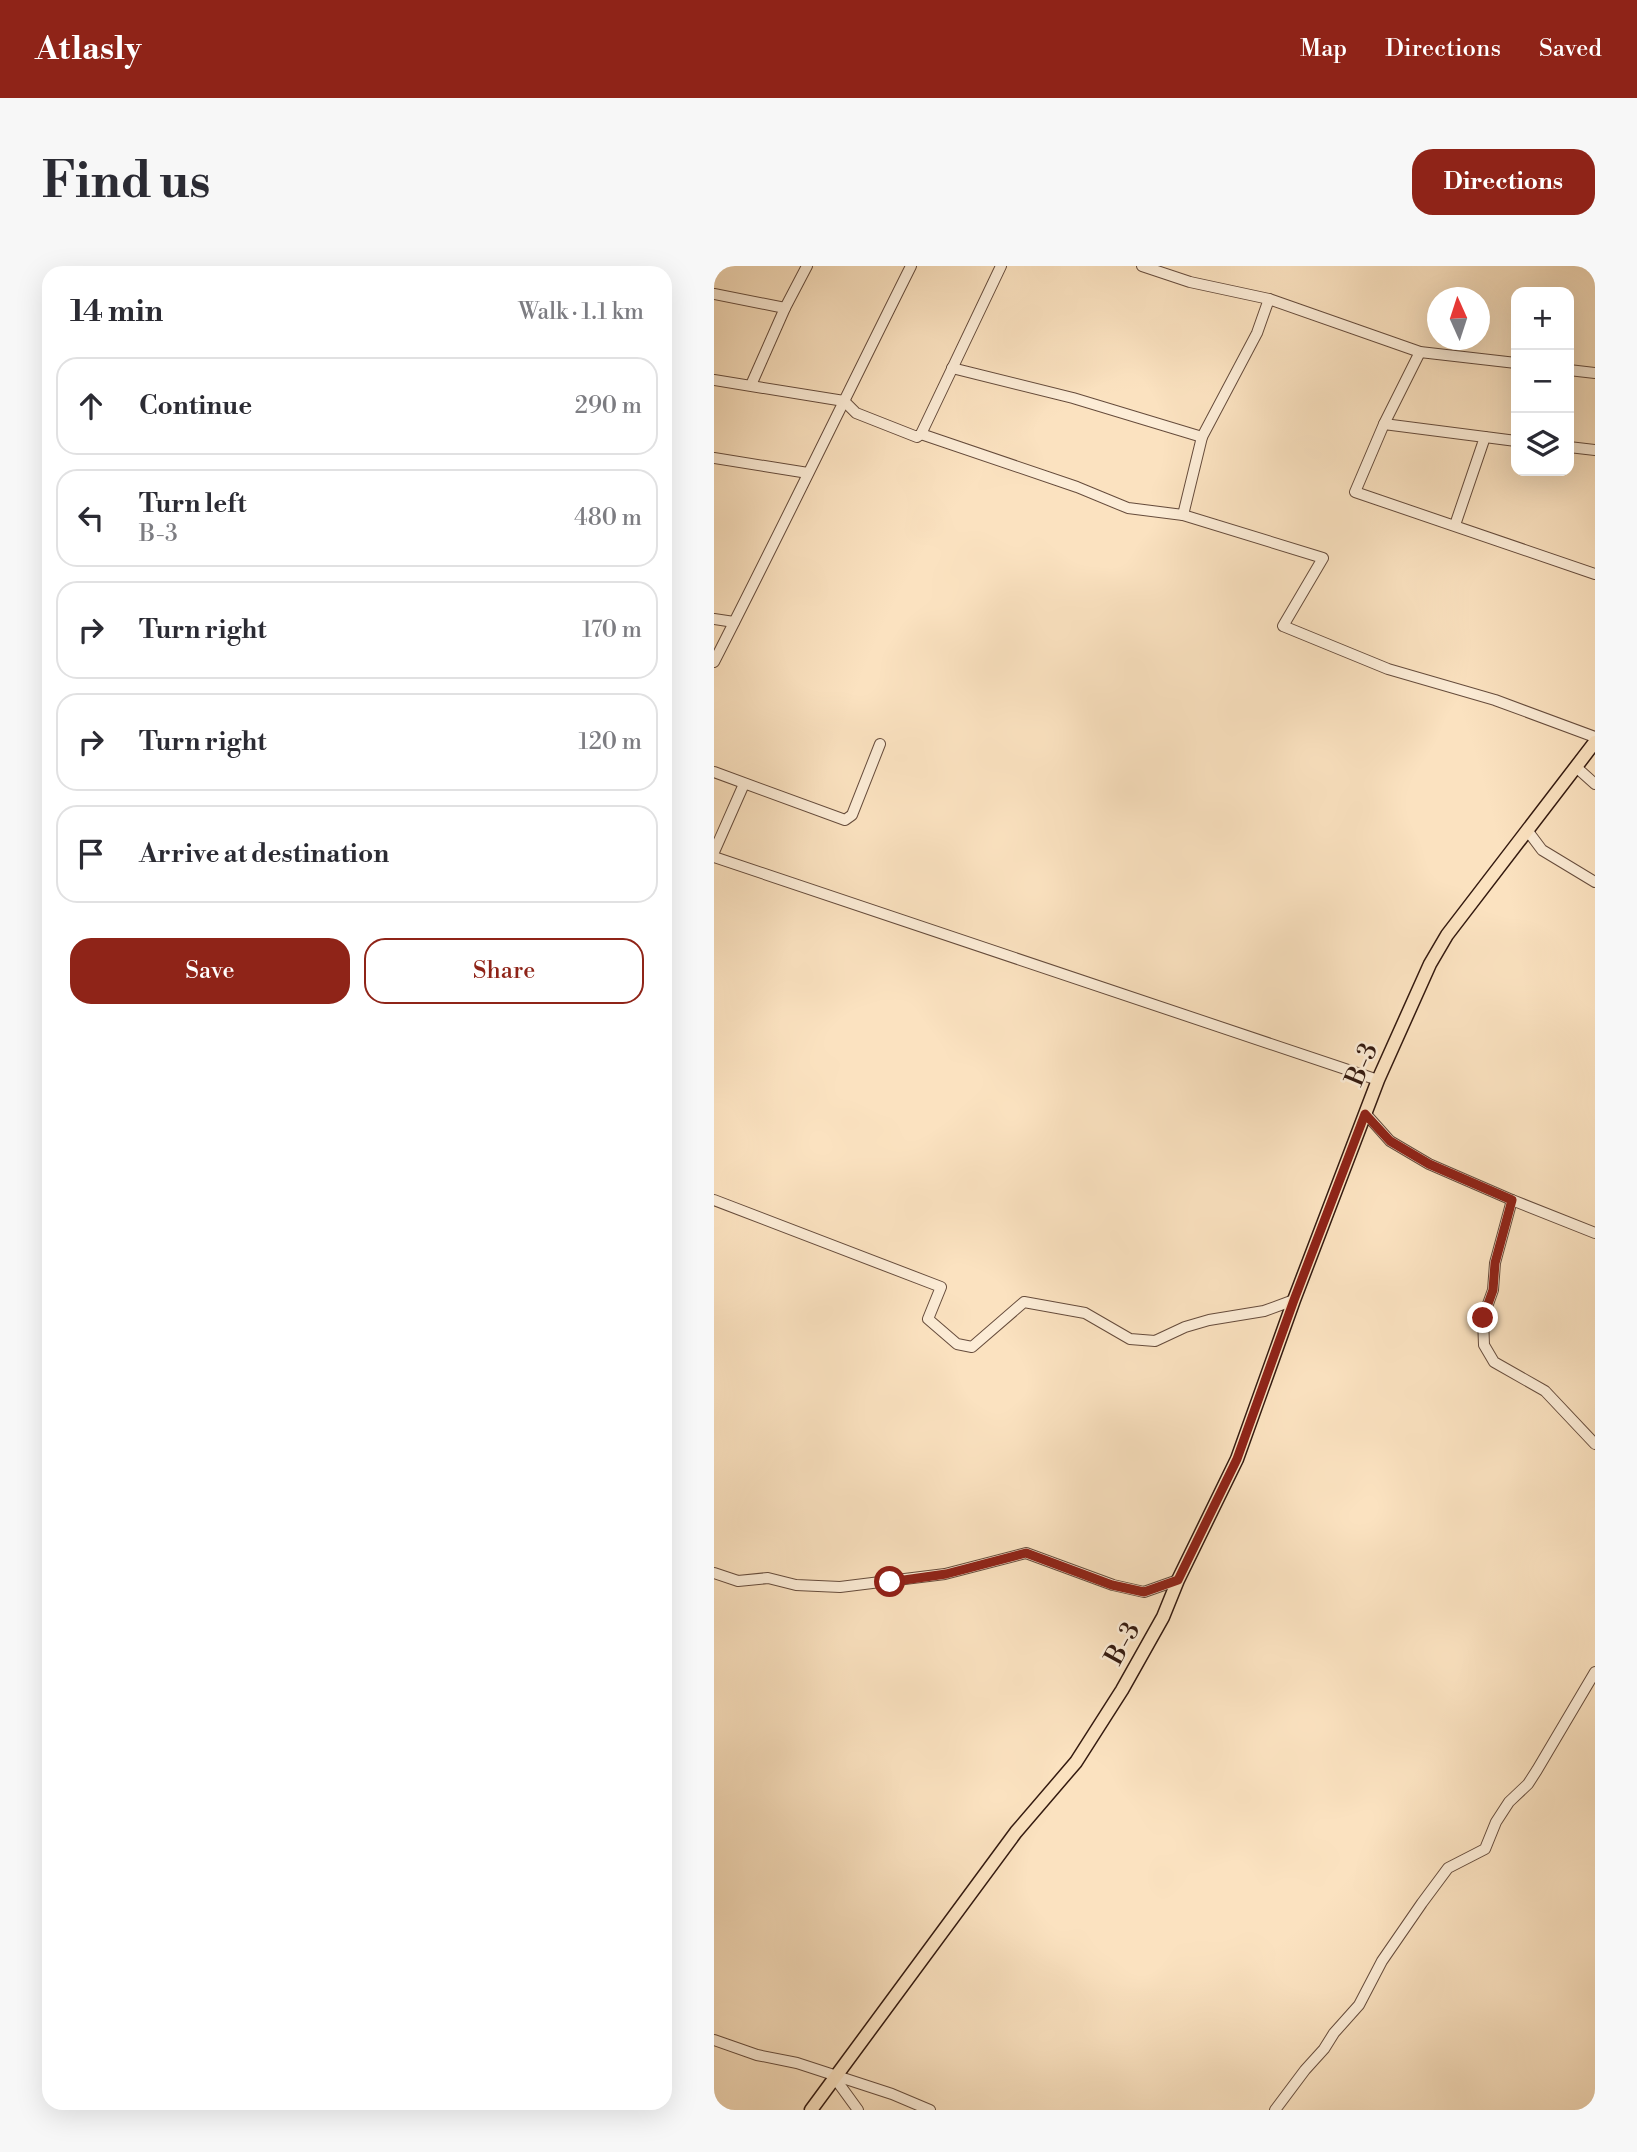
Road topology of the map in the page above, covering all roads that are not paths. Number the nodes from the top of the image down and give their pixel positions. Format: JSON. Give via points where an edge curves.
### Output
{"nodes":[{"id":1,"x":807,"y":266,"type":"edge"},
{"id":2,"x":911,"y":266,"type":"edge"},
{"id":3,"x":1001,"y":266,"type":"edge"},
{"id":4,"x":1143,"y":266,"type":"edge"},
{"id":5,"x":714,"y":294,"type":"edge"},
{"id":6,"x":1269,"y":299,"type":"junction"},
{"id":7,"x":785,"y":308,"type":"junction"},
{"id":8,"x":1420,"y":352,"type":"junction"},
{"id":9,"x":1511,"y":362,"type":"edge"},
{"id":10,"x":952,"y":368,"type":"junction"},
{"id":11,"x":1574,"y":371,"type":"edge"},
{"id":12,"x":1595,"y":373,"type":"edge"},
{"id":13,"x":714,"y":380,"type":"edge"},
{"id":14,"x":751,"y":385,"type":"junction"},
{"id":15,"x":844,"y":401,"type":"junction"},
{"id":16,"x":1384,"y":424,"type":"junction"},
{"id":17,"x":920,"y":434,"type":"junction"},
{"id":18,"x":1202,"y":437,"type":"junction"},
{"id":19,"x":1485,"y":437,"type":"junction"},
{"id":20,"x":1511,"y":440,"type":"edge"},
{"id":21,"x":1574,"y":448,"type":"edge"},
{"id":22,"x":1595,"y":450,"type":"edge"},
{"id":23,"x":714,"y":458,"type":"edge"},
{"id":24,"x":808,"y":472,"type":"junction"},
{"id":25,"x":1183,"y":515,"type":"junction"},
{"id":26,"x":1455,"y":525,"type":"junction"},
{"id":27,"x":1595,"y":574,"type":"edge"},
{"id":28,"x":714,"y":619,"type":"edge"},
{"id":29,"x":733,"y":622,"type":"junction"},
{"id":30,"x":714,"y":662,"type":"edge"},
{"id":31,"x":1595,"y":740,"type":"edge"},
{"id":32,"x":880,"y":744,"type":"dead end"},
{"id":33,"x":1576,"y":767,"type":"junction"},
{"id":34,"x":714,"y":772,"type":"edge"},
{"id":35,"x":744,"y":784,"type":"junction"},
{"id":36,"x":1595,"y":785,"type":"edge"},
{"id":37,"x":1527,"y":830,"type":"junction"},
{"id":38,"x":714,"y":855,"type":"edge"},
{"id":39,"x":1595,"y":882,"type":"edge"},
{"id":40,"x":1378,"y":1080,"type":"junction"},
{"id":41,"x":1365,"y":1114,"type":"junction"},
{"id":42,"x":714,"y":1200,"type":"edge"},
{"id":43,"x":1512,"y":1200,"type":"junction"},
{"id":44,"x":1595,"y":1233,"type":"edge"},
{"id":45,"x":1294,"y":1300,"type":"junction"},
{"id":46,"x":1595,"y":1444,"type":"edge"},
{"id":47,"x":714,"y":1573,"type":"edge"},
{"id":48,"x":1178,"y":1580,"type":"junction"},
{"id":49,"x":1595,"y":1672,"type":"edge"},
{"id":50,"x":714,"y":2039,"type":"edge"},
{"id":51,"x":834,"y":2076,"type":"junction"},
{"id":52,"x":811,"y":2110,"type":"edge"},
{"id":53,"x":858,"y":2110,"type":"edge"},
{"id":54,"x":930,"y":2110,"type":"edge"},
{"id":55,"x":1275,"y":2110,"type":"edge"}],
"edges":[{"from":1,"to":7,"type":"street"},
{"from":2,"to":15,"type":"street"},
{"from":3,"to":10,"type":"street"},
{"from":4,"to":6,"type":"street","via":[[1190,282]]},
{"from":5,"to":7,"type":"street"},
{"from":6,"to":8,"type":"street"},
{"from":6,"to":18,"type":"street","via":[[1257,333]]},
{"from":7,"to":14,"type":"street"},
{"from":8,"to":9,"type":"street"},
{"from":8,"to":16,"type":"street"},
{"from":10,"to":17,"type":"street"},
{"from":10,"to":18,"type":"street"},
{"from":11,"to":12,"type":"street"},
{"from":13,"to":14,"type":"street"},
{"from":14,"to":15,"type":"street"},
{"from":15,"to":17,"type":"street","via":[[856,412],[917,437]]},
{"from":15,"to":24,"type":"street"},
{"from":16,"to":19,"type":"street"},
{"from":16,"to":26,"type":"street","via":[[1355,492]]},
{"from":17,"to":25,"type":"street","via":[[1128,508]]},
{"from":18,"to":25,"type":"street"},
{"from":19,"to":20,"type":"street"},
{"from":19,"to":26,"type":"street"},
{"from":21,"to":22,"type":"street"},
{"from":23,"to":24,"type":"street"},
{"from":24,"to":29,"type":"street"},
{"from":25,"to":31,"type":"street","via":[[1323,558],[1283,626],[1388,669],[1495,700]]},
{"from":26,"to":27,"type":"street"},
{"from":28,"to":29,"type":"street"},
{"from":29,"to":30,"type":"street"},
{"from":31,"to":33,"type":"main road","name":"B-3"},
{"from":32,"to":35,"type":"street","via":[[852,815],[845,820]]},
{"from":33,"to":36,"type":"street"},
{"from":33,"to":37,"type":"main road","name":"B-3"},
{"from":34,"to":35,"type":"street"},
{"from":35,"to":38,"type":"street"},
{"from":37,"to":39,"type":"street","via":[[1542,850]]},
{"from":37,"to":40,"type":"main road","name":"B-3","via":[[1435,954]]},
{"from":38,"to":40,"type":"street"},
{"from":40,"to":41,"type":"main road","name":"B-3"},
{"from":41,"to":43,"type":"street","via":[[1390,1141],[1429,1164]]},
{"from":41,"to":45,"type":"main road","name":"B-3"},
{"from":42,"to":45,"type":"street","via":[[941,1287],[928,1319],[957,1344],[972,1347],[1024,1301],[1085,1313],[1130,1339],[1155,1341],[1209,1320],[1264,1311]]},
{"from":43,"to":44,"type":"street"},
{"from":43,"to":46,"type":"street","via":[[1483,1318],[1484,1345],[1494,1362],[1545,1391]]},
{"from":45,"to":48,"type":"main road","name":"B-3","via":[[1237,1459]]},
{"from":47,"to":48,"type":"street","via":[[738,1581],[768,1578],[840,1587],[946,1574],[1026,1553],[1144,1592]]},
{"from":48,"to":51,"type":"main road","name":"B-3","via":[[1163,1617],[1076,1762],[1016,1832]]},
{"from":49,"to":55,"type":"street","via":[[1533,1777],[1496,1822],[1485,1849],[1448,1868],[1382,1961],[1359,2005]]},
{"from":50,"to":51,"type":"street"},
{"from":51,"to":52,"type":"main road","name":"B-3"},
{"from":51,"to":53,"type":"street"},
{"from":51,"to":54,"type":"street"}]}
